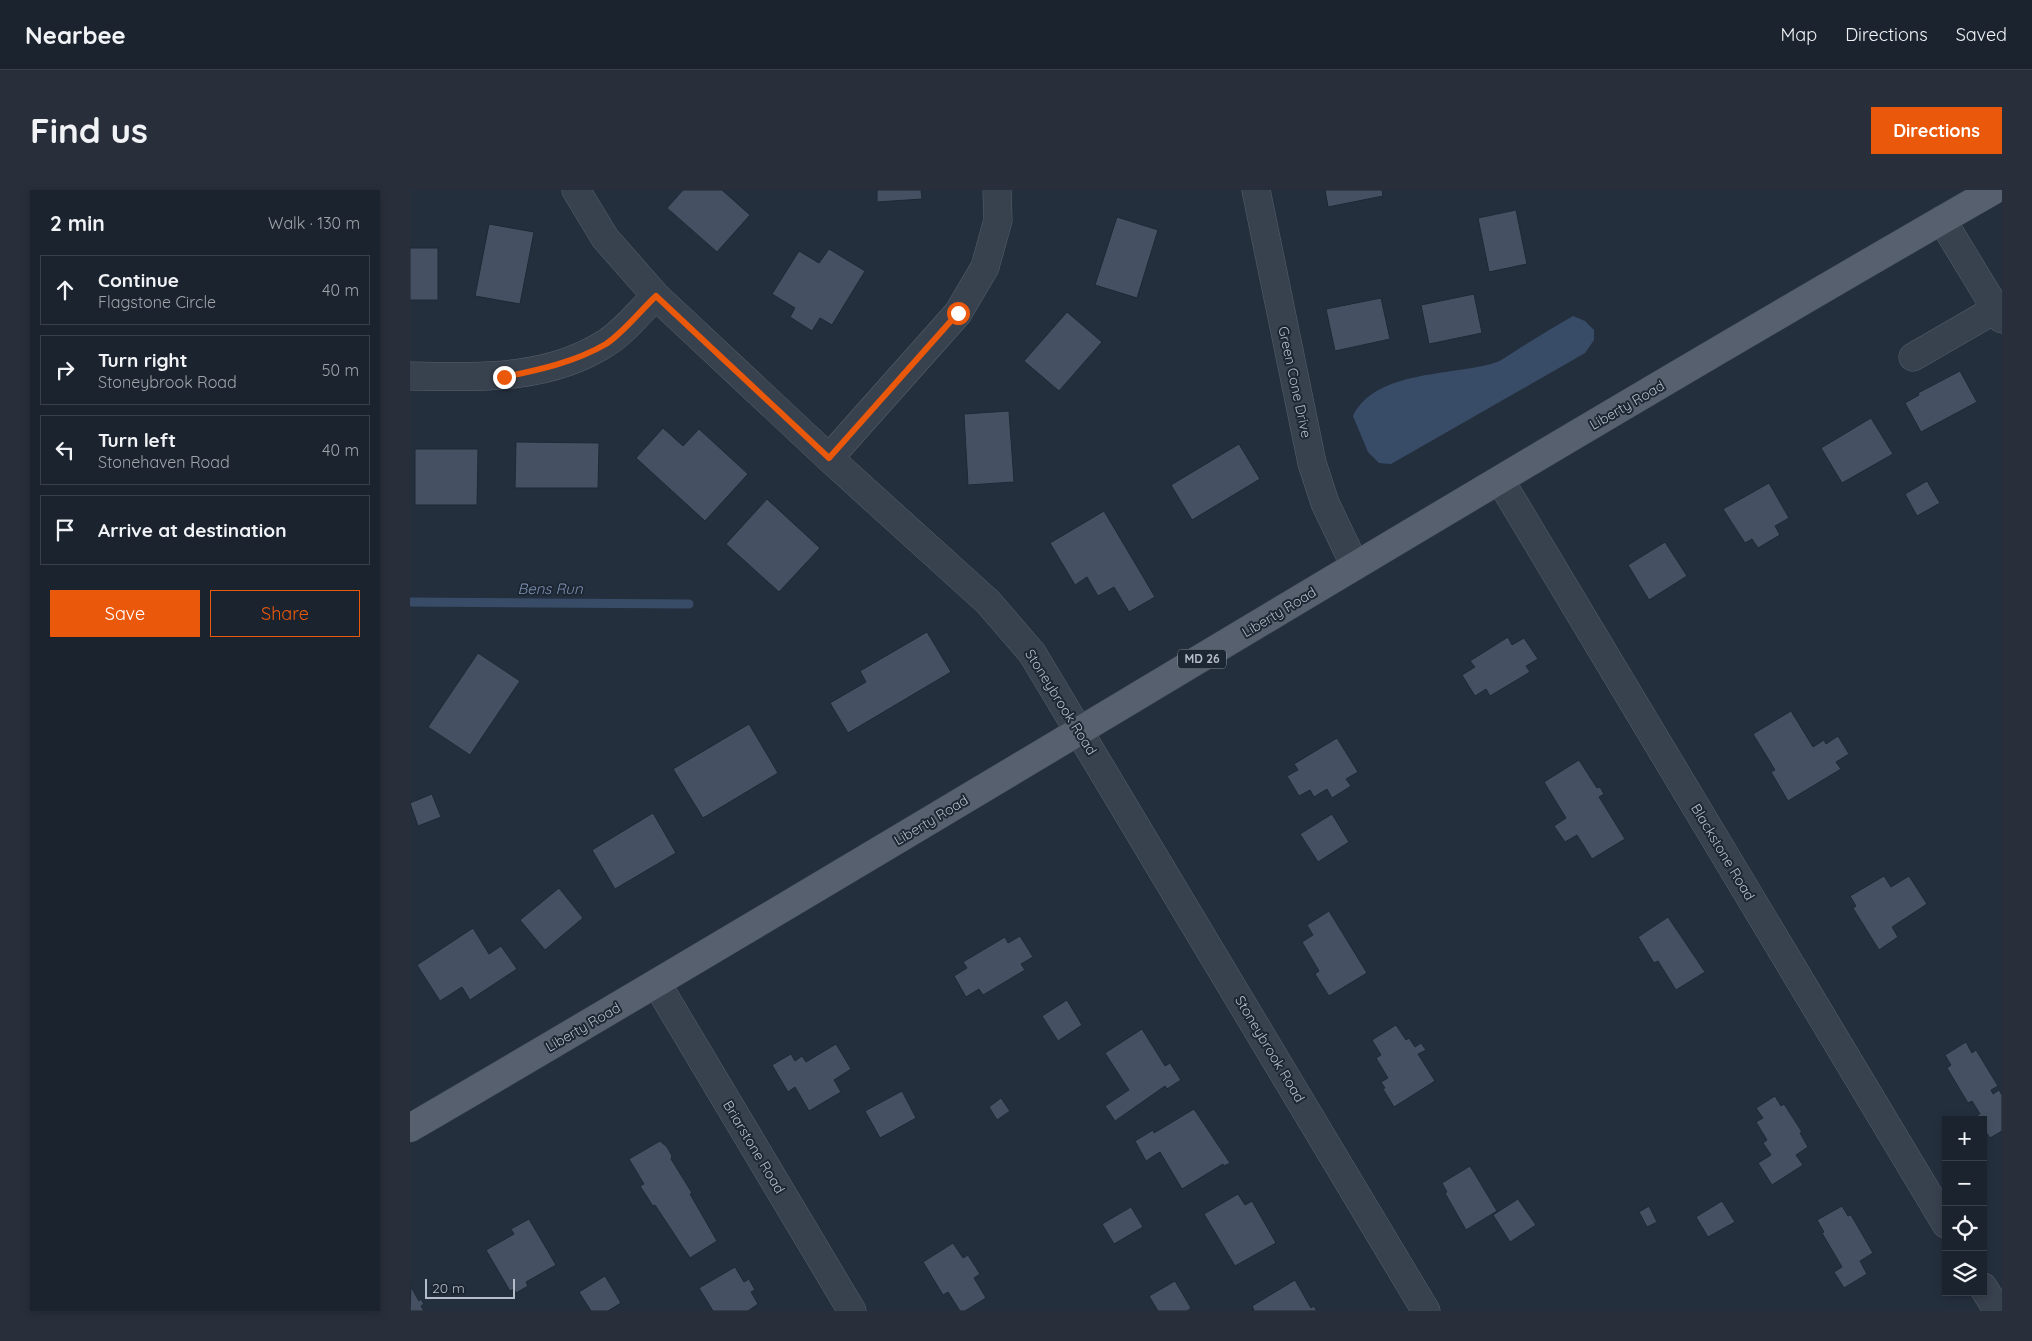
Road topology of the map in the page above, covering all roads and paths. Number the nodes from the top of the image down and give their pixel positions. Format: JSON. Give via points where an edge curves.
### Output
{"nodes":[{"id":1,"x":576,"y":190,"type":"edge"},
{"id":2,"x":997,"y":190,"type":"edge"},
{"id":3,"x":1256,"y":190,"type":"edge"},
{"id":4,"x":1994,"y":190,"type":"edge"},
{"id":5,"x":1942,"y":220,"type":"junction"},
{"id":6,"x":656,"y":296,"type":"junction"},
{"id":7,"x":1999,"y":314,"type":"edge"},
{"id":8,"x":1913,"y":356,"type":"dead end"},
{"id":9,"x":410,"y":376,"type":"edge"},
{"id":10,"x":829,"y":458,"type":"junction"},
{"id":11,"x":1500,"y":480,"type":"junction"},
{"id":12,"x":1355,"y":566,"type":"junction"},
{"id":13,"x":1081,"y":731,"type":"junction"},
{"id":14,"x":657,"y":984,"type":"junction"},
{"id":15,"x":410,"y":1128,"type":"edge"},
{"id":16,"x":1942,"y":1217,"type":"edge"},
{"id":17,"x":1987,"y":1293,"type":"edge"},
{"id":18,"x":852,"y":1311,"type":"edge"},
{"id":19,"x":1426,"y":1311,"type":"edge"},
{"id":20,"x":1998,"y":1311,"type":"edge"}],
"edges":[{"from":1,"to":6,"type":"street","name":"Stoneybrook Road","via":[[605,238]]},
{"from":2,"to":10,"type":"street","via":[[998,220],[985,267],[958,313]]},
{"from":3,"to":12,"type":"street","name":"Green Cone Drive","via":[[1312,463],[1325,503]]},
{"from":4,"to":5,"type":"main road","name":"Liberty Road","number":"MD 26"},
{"from":5,"to":7,"type":"street"},
{"from":5,"to":11,"type":"main road","name":"Liberty Road","number":"MD 26"},
{"from":6,"to":9,"type":"street","via":[[607,343],[541,370],[504,377]]},
{"from":6,"to":10,"type":"street","name":"Stoneybrook Road"},
{"from":7,"to":8,"type":"street"},
{"from":10,"to":13,"type":"street","name":"Stoneybrook Road","via":[[988,602],[1032,653]]},
{"from":11,"to":12,"type":"main road","name":"Liberty Road","number":"MD 26"},
{"from":11,"to":16,"type":"street","name":"Blackstone Road"},
{"from":12,"to":13,"type":"main road","name":"Liberty Road","number":"MD 26"},
{"from":13,"to":14,"type":"main road","name":"Liberty Road","number":"MD 26"},
{"from":13,"to":19,"type":"street","name":"Stoneybrook Road"},
{"from":14,"to":15,"type":"main road","name":"Liberty Road","number":"MD 26"},
{"from":14,"to":18,"type":"street","name":"Briarstone Road"},
{"from":17,"to":20,"type":"street"}]}
